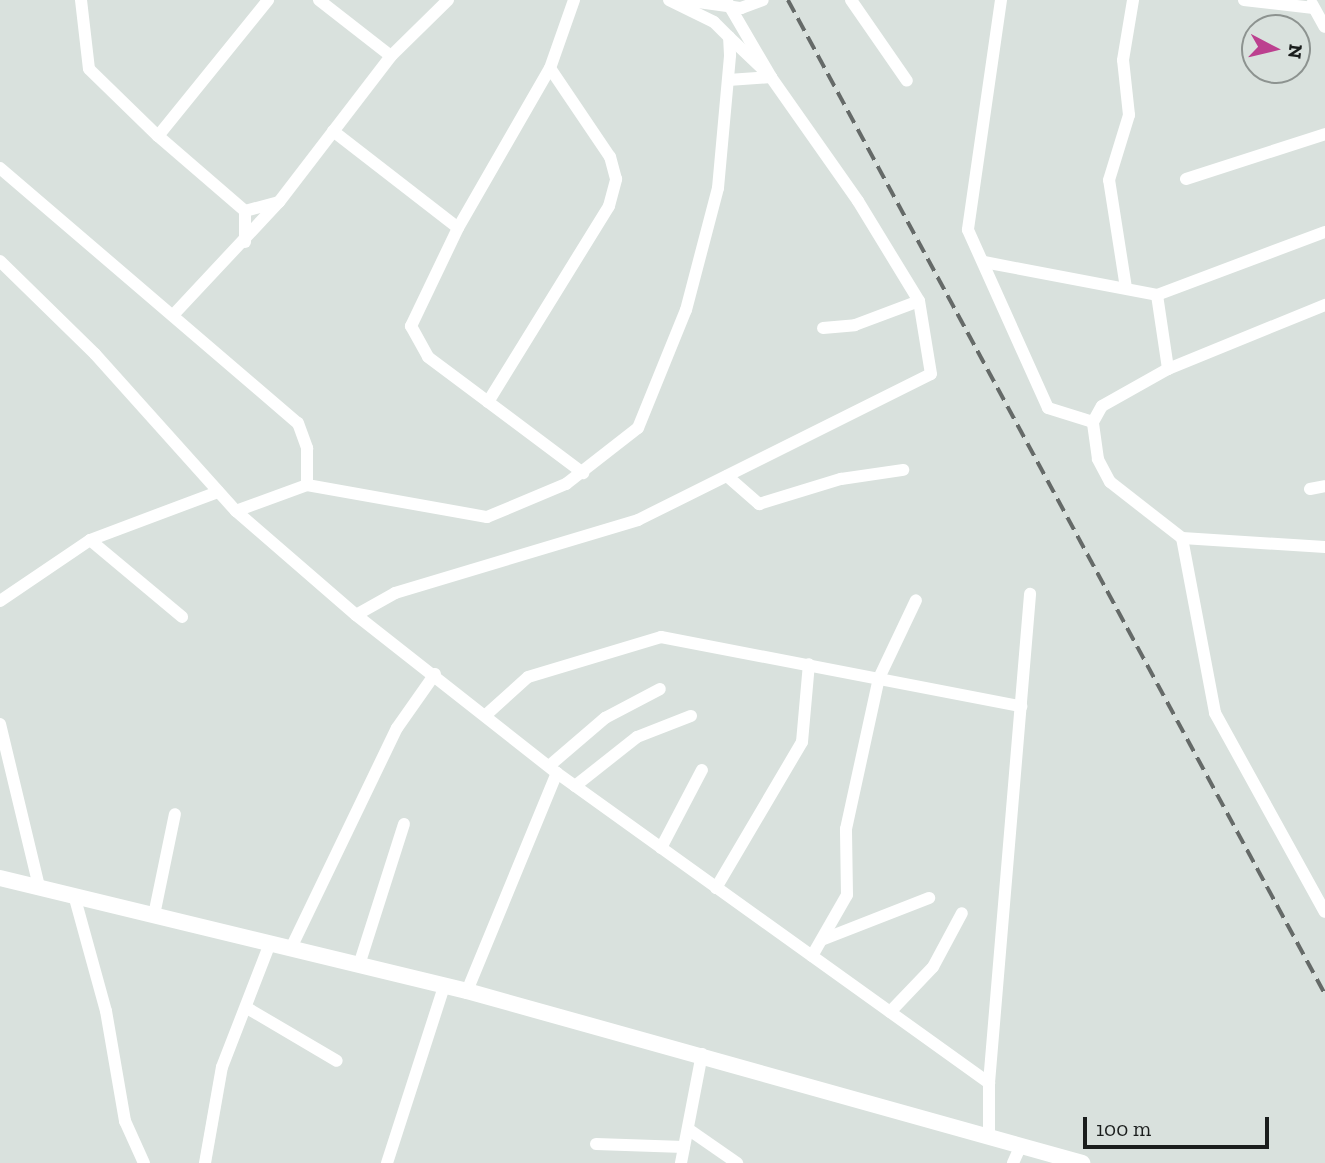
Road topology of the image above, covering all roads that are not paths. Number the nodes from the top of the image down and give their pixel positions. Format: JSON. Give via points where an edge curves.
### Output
{"nodes":[{"id":1,"x":81,"y":0,"type":"edge"},
{"id":2,"x":268,"y":0,"type":"edge"},
{"id":3,"x":319,"y":0,"type":"edge"},
{"id":4,"x":448,"y":0,"type":"edge"},
{"id":5,"x":574,"y":0,"type":"edge"},
{"id":6,"x":669,"y":0,"type":"edge"},
{"id":7,"x":688,"y":0,"type":"edge"},
{"id":8,"x":763,"y":0,"type":"edge"},
{"id":9,"x":851,"y":0,"type":"edge"},
{"id":10,"x":1001,"y":0,"type":"edge"},
{"id":11,"x":1133,"y":0,"type":"edge"},
{"id":12,"x":1244,"y":0,"type":"edge"},
{"id":13,"x":727,"y":3,"type":"edge"},
{"id":14,"x":1312,"y":4,"type":"edge"},
{"id":15,"x":1325,"y":27,"type":"edge"},
{"id":16,"x":729,"y":37,"type":"junction"},
{"id":17,"x":391,"y":55,"type":"junction"},
{"id":18,"x":550,"y":68,"type":"junction"},
{"id":19,"x":771,"y":77,"type":"junction"},
{"id":20,"x":728,"y":80,"type":"junction"},
{"id":21,"x":907,"y":82,"type":"dead end"},
{"id":22,"x":333,"y":131,"type":"junction"},
{"id":23,"x":1325,"y":134,"type":"edge"},
{"id":24,"x":158,"y":136,"type":"junction"},
{"id":25,"x":0,"y":168,"type":"edge"},
{"id":26,"x":1186,"y":179,"type":"dead end"},
{"id":27,"x":279,"y":202,"type":"junction"},
{"id":28,"x":245,"y":211,"type":"junction"},
{"id":29,"x":458,"y":228,"type":"junction"},
{"id":30,"x":1325,"y":233,"type":"edge"},
{"id":31,"x":245,"y":242,"type":"junction"},
{"id":32,"x":0,"y":261,"type":"edge"},
{"id":33,"x":984,"y":262,"type":"junction"},
{"id":34,"x":1126,"y":288,"type":"junction"},
{"id":35,"x":1157,"y":295,"type":"junction"},
{"id":36,"x":919,"y":301,"type":"junction"},
{"id":37,"x":1325,"y":305,"type":"edge"},
{"id":38,"x":176,"y":312,"type":"junction"},
{"id":39,"x":823,"y":328,"type":"dead end"},
{"id":40,"x":1168,"y":369,"type":"junction"},
{"id":41,"x":488,"y":402,"type":"junction"},
{"id":42,"x":1093,"y":422,"type":"junction"},
{"id":43,"x":903,"y":470,"type":"dead end"},
{"id":44,"x":583,"y":472,"type":"junction"},
{"id":45,"x":727,"y":475,"type":"junction"},
{"id":46,"x":307,"y":485,"type":"junction"},
{"id":47,"x":1325,"y":486,"type":"edge"},
{"id":48,"x":1310,"y":489,"type":"dead end"},
{"id":49,"x":218,"y":492,"type":"junction"},
{"id":50,"x":236,"y":511,"type":"junction"},
{"id":51,"x":1182,"y":538,"type":"junction"},
{"id":52,"x":90,"y":540,"type":"junction"},
{"id":53,"x":1325,"y":547,"type":"edge"},
{"id":54,"x":1030,"y":594,"type":"dead end"},
{"id":55,"x":916,"y":600,"type":"dead end"},
{"id":56,"x":0,"y":601,"type":"edge"},
{"id":57,"x":356,"y":615,"type":"junction"},
{"id":58,"x":182,"y":617,"type":"dead end"},
{"id":59,"x":809,"y":664,"type":"junction"},
{"id":60,"x":435,"y":674,"type":"junction"},
{"id":61,"x":879,"y":678,"type":"junction"},
{"id":62,"x":660,"y":690,"type":"dead end"},
{"id":63,"x":1021,"y":706,"type":"junction"},
{"id":64,"x":487,"y":715,"type":"junction"},
{"id":65,"x":691,"y":716,"type":"dead end"},
{"id":66,"x":0,"y":724,"type":"edge"},
{"id":67,"x":553,"y":769,"type":"junction"},
{"id":68,"x":702,"y":769,"type":"dead end"},
{"id":69,"x":575,"y":786,"type":"junction"},
{"id":70,"x":175,"y":814,"type":"dead end"},
{"id":71,"x":404,"y":824,"type":"dead end"},
{"id":72,"x":661,"y":848,"type":"junction"},
{"id":73,"x":0,"y":878,"type":"edge"},
{"id":74,"x":39,"y":886,"type":"junction"},
{"id":75,"x":716,"y":887,"type":"junction"},
{"id":76,"x":74,"y":895,"type":"junction"},
{"id":77,"x":929,"y":898,"type":"dead end"},
{"id":78,"x":1325,"y":912,"type":"edge"},
{"id":79,"x":962,"y":913,"type":"dead end"},
{"id":80,"x":154,"y":915,"type":"junction"},
{"id":81,"x":824,"y":939,"type":"junction"},
{"id":82,"x":270,"y":943,"type":"junction"},
{"id":83,"x":291,"y":948,"type":"junction"},
{"id":84,"x":812,"y":956,"type":"junction"},
{"id":85,"x":359,"y":965,"type":"junction"},
{"id":86,"x":444,"y":986,"type":"junction"},
{"id":87,"x":467,"y":991,"type":"junction"},
{"id":88,"x":247,"y":1008,"type":"junction"},
{"id":89,"x":890,"y":1012,"type":"junction"},
{"id":90,"x":702,"y":1054,"type":"junction"},
{"id":91,"x":337,"y":1061,"type":"dead end"},
{"id":92,"x":989,"y":1083,"type":"junction"},
{"id":93,"x":688,"y":1129,"type":"junction"},
{"id":94,"x":989,"y":1135,"type":"junction"},
{"id":95,"x":596,"y":1144,"type":"dead end"},
{"id":96,"x":1021,"y":1145,"type":"junction"},
{"id":97,"x":684,"y":1147,"type":"junction"},
{"id":98,"x":144,"y":1163,"type":"edge"},
{"id":99,"x":205,"y":1163,"type":"edge"},
{"id":100,"x":387,"y":1163,"type":"edge"},
{"id":101,"x":681,"y":1163,"type":"edge"},
{"id":102,"x":737,"y":1163,"type":"edge"},
{"id":103,"x":1013,"y":1163,"type":"edge"},
{"id":104,"x":1082,"y":1163,"type":"edge"}],
"edges":[{"from":1,"to":24,"type":"street","via":[[89,69]]},
{"from":2,"to":24,"type":"street"},
{"from":3,"to":17,"type":"street"},
{"from":4,"to":17,"type":"street"},
{"from":5,"to":18,"type":"street"},
{"from":6,"to":16,"type":"street","via":[[714,22]]},
{"from":7,"to":13,"type":"street"},
{"from":8,"to":13,"type":"street","via":[[749,8]]},
{"from":9,"to":21,"type":"street"},
{"from":10,"to":33,"type":"street","via":[[968,230]]},
{"from":11,"to":34,"type":"street","via":[[1123,60],[1129,115],[1108,180]]},
{"from":12,"to":14,"type":"street"},
{"from":13,"to":19,"type":"street"},
{"from":14,"to":15,"type":"street"},
{"from":16,"to":19,"type":"street"},
{"from":16,"to":20,"type":"street"},
{"from":17,"to":22,"type":"street"},
{"from":18,"to":29,"type":"street"},
{"from":18,"to":41,"type":"street","via":[[610,157],[616,178],[609,206]]},
{"from":19,"to":20,"type":"street"},
{"from":19,"to":36,"type":"street"},
{"from":20,"to":44,"type":"street","via":[[718,188],[686,310],[638,428]]},
{"from":22,"to":27,"type":"street"},
{"from":22,"to":29,"type":"street"},
{"from":23,"to":26,"type":"street"},
{"from":24,"to":28,"type":"street"},
{"from":25,"to":38,"type":"street"},
{"from":27,"to":28,"type":"street"},
{"from":27,"to":31,"type":"street"},
{"from":28,"to":31,"type":"street"},
{"from":29,"to":41,"type":"street","via":[[411,326],[428,357]]},
{"from":30,"to":35,"type":"street"},
{"from":31,"to":38,"type":"street"},
{"from":32,"to":49,"type":"street","via":[[95,354]]},
{"from":33,"to":34,"type":"street"},
{"from":33,"to":42,"type":"street","via":[[1048,408]]},
{"from":34,"to":35,"type":"street"},
{"from":35,"to":40,"type":"street"},
{"from":36,"to":39,"type":"street","via":[[855,324]]},
{"from":36,"to":45,"type":"street","via":[[931,374]]},
{"from":37,"to":40,"type":"street"},
{"from":38,"to":46,"type":"street","via":[[298,423],[307,447]]},
{"from":40,"to":42,"type":"street","via":[[1102,406]]},
{"from":41,"to":44,"type":"street"},
{"from":42,"to":51,"type":"street","via":[[1098,459],[1110,482]]},
{"from":43,"to":45,"type":"street","via":[[841,480],[759,504]]},
{"from":44,"to":46,"type":"street","via":[[487,517]]},
{"from":45,"to":57,"type":"street","via":[[638,520],[395,593]]},
{"from":46,"to":50,"type":"street"},
{"from":47,"to":48,"type":"street"},
{"from":49,"to":50,"type":"street"},
{"from":49,"to":52,"type":"street"},
{"from":50,"to":57,"type":"street"},
{"from":51,"to":53,"type":"street"},
{"from":51,"to":78,"type":"street","via":[[1215,713]]},
{"from":52,"to":56,"type":"street"},
{"from":52,"to":58,"type":"street"},
{"from":54,"to":63,"type":"street"},
{"from":55,"to":61,"type":"street"},
{"from":57,"to":60,"type":"street"},
{"from":59,"to":61,"type":"street"},
{"from":59,"to":64,"type":"street","via":[[651,639],[528,677]]},
{"from":59,"to":75,"type":"street","via":[[802,742]]},
{"from":60,"to":64,"type":"street"},
{"from":60,"to":83,"type":"street","via":[[397,728]]},
{"from":61,"to":63,"type":"street"},
{"from":61,"to":81,"type":"street","via":[[846,829],[847,895]]},
{"from":62,"to":67,"type":"street","via":[[605,718]]},
{"from":63,"to":92,"type":"street"},
{"from":64,"to":67,"type":"street"},
{"from":65,"to":69,"type":"street","via":[[637,737]]},
{"from":66,"to":74,"type":"street","via":[[34,845]]},
{"from":67,"to":69,"type":"street"},
{"from":67,"to":87,"type":"street"},
{"from":68,"to":72,"type":"street"},
{"from":69,"to":72,"type":"street"},
{"from":70,"to":80,"type":"street"},
{"from":71,"to":85,"type":"street"},
{"from":72,"to":75,"type":"street"},
{"from":73,"to":74,"type":"main road"},
{"from":74,"to":76,"type":"main road"},
{"from":75,"to":84,"type":"street"},
{"from":76,"to":80,"type":"main road"},
{"from":76,"to":98,"type":"street","via":[[106,1012],[125,1121]]},
{"from":77,"to":81,"type":"street"},
{"from":79,"to":89,"type":"street","via":[[933,967]]},
{"from":80,"to":82,"type":"main road"},
{"from":81,"to":84,"type":"street"},
{"from":82,"to":83,"type":"main road"},
{"from":82,"to":88,"type":"street"},
{"from":83,"to":85,"type":"main road"},
{"from":84,"to":89,"type":"street"},
{"from":85,"to":86,"type":"main road"},
{"from":86,"to":87,"type":"main road"},
{"from":86,"to":100,"type":"street"},
{"from":87,"to":90,"type":"main road"},
{"from":88,"to":91,"type":"street"},
{"from":88,"to":99,"type":"street","via":[[222,1067]]},
{"from":89,"to":92,"type":"street"},
{"from":90,"to":93,"type":"street"},
{"from":90,"to":94,"type":"main road"},
{"from":92,"to":94,"type":"street"},
{"from":93,"to":97,"type":"street"},
{"from":93,"to":102,"type":"street"},
{"from":94,"to":96,"type":"main road"},
{"from":95,"to":97,"type":"street"},
{"from":96,"to":103,"type":"street"},
{"from":96,"to":104,"type":"main road"},
{"from":97,"to":101,"type":"street"}]}
